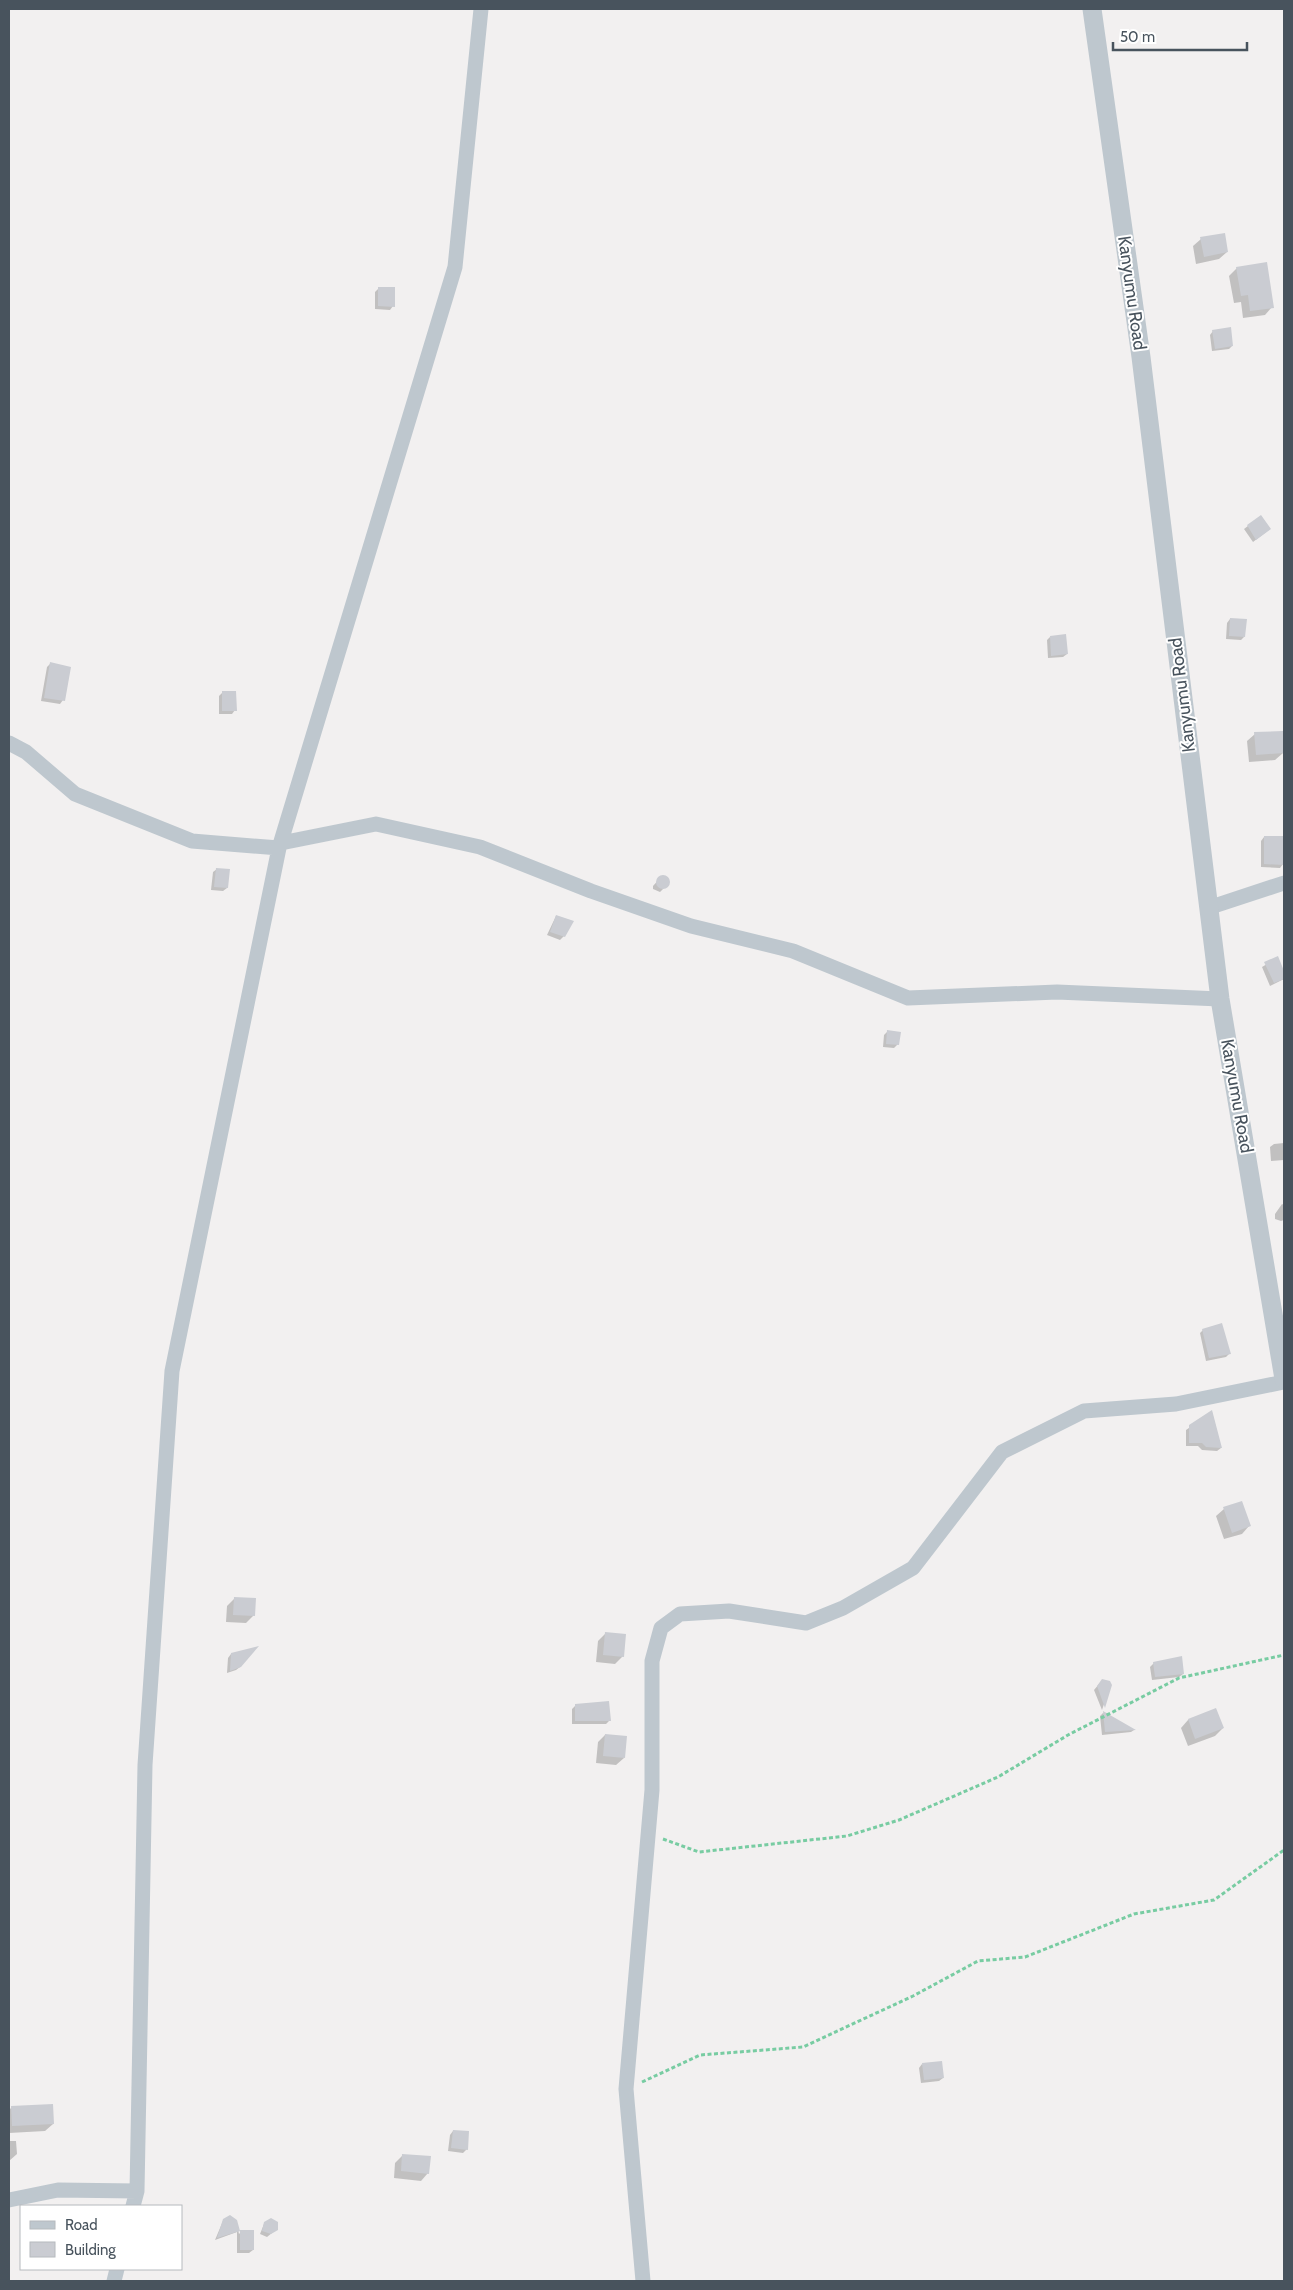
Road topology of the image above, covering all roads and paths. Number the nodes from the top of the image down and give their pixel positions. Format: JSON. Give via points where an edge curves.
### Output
{"nodes":[{"id":1,"x":481,"y":9,"type":"edge"},
{"id":2,"x":1092,"y":9,"type":"edge"},
{"id":3,"x":9,"y":743,"type":"edge"},
{"id":4,"x":280,"y":846,"type":"junction"},
{"id":5,"x":1284,"y":883,"type":"edge"},
{"id":6,"x":1208,"y":908,"type":"junction"},
{"id":7,"x":1220,"y":999,"type":"junction"},
{"id":8,"x":1284,"y":1380,"type":"edge"},
{"id":9,"x":1284,"y":1655,"type":"edge"},
{"id":10,"x":648,"y":1833,"type":"junction"},
{"id":11,"x":1284,"y":1850,"type":"edge"},
{"id":12,"x":626,"y":2089,"type":"junction"},
{"id":13,"x":137,"y":2191,"type":"junction"},
{"id":14,"x":9,"y":2200,"type":"edge"},
{"id":15,"x":133,"y":2205,"type":"edge"},
{"id":16,"x":643,"y":2281,"type":"edge"}],
"edges":[{"from":1,"to":4,"type":"street","via":[[455,267]]},
{"from":2,"to":6,"type":"street","name":"Kanyumu Road","via":[[1141,357]]},
{"from":3,"to":4,"type":"street","via":[[26,752],[75,794],[192,841]]},
{"from":4,"to":7,"type":"street","via":[[376,824],[480,847],[691,926],[793,951],[908,998],[1058,992]]},
{"from":4,"to":13,"type":"street","via":[[172,1371],[145,1765]]},
{"from":5,"to":6,"type":"street"},
{"from":6,"to":7,"type":"street","name":"Kanyumu Road"},
{"from":7,"to":8,"type":"street","name":"Kanyumu Road"},
{"from":8,"to":10,"type":"street","via":[[1176,1404],[1084,1411],[1002,1452],[913,1568],[843,1608],[806,1622],[730,1611],[680,1614],[661,1628],[652,1661],[652,1790]]},
{"from":9,"to":10,"type":"path","via":[[1179,1678],[1068,1735],[998,1778],[900,1820],[848,1836],[699,1852]]},
{"from":10,"to":12,"type":"street"},
{"from":11,"to":12,"type":"path","via":[[1214,1900],[1134,1914],[1025,1957],[978,1960],[914,1996],[803,2047],[700,2055]]},
{"from":12,"to":16,"type":"street"},
{"from":13,"to":14,"type":"street","via":[[58,2190]]},
{"from":13,"to":15,"type":"street"}]}
